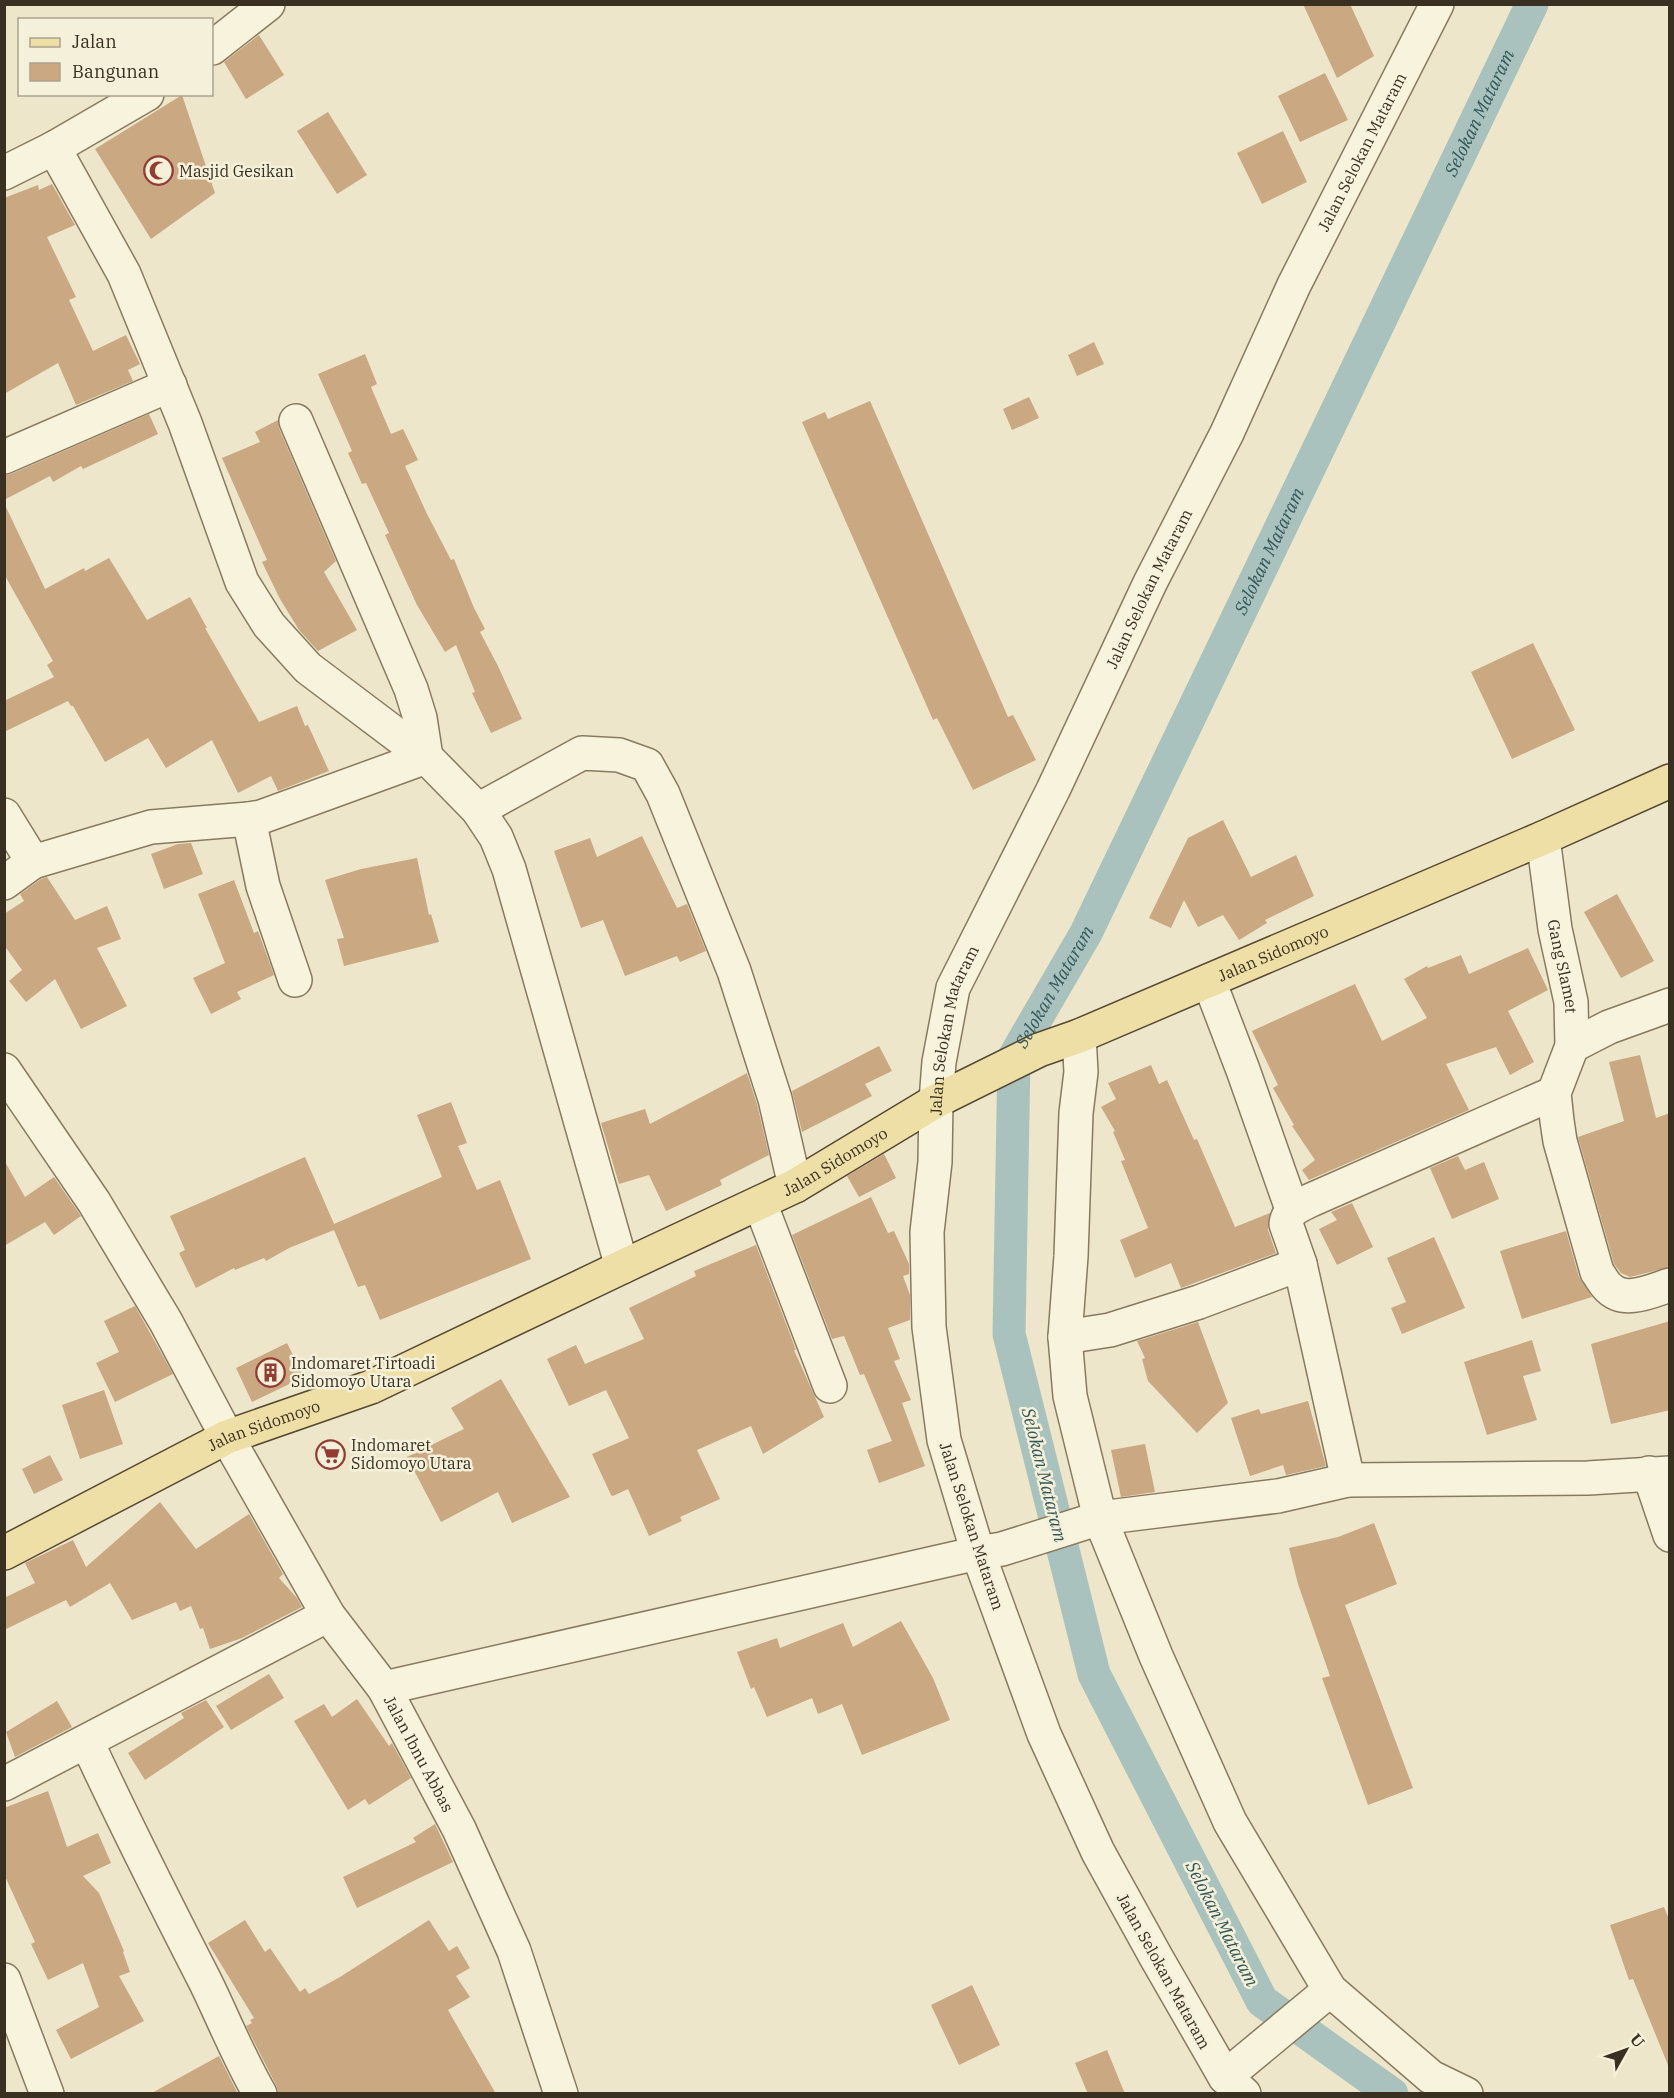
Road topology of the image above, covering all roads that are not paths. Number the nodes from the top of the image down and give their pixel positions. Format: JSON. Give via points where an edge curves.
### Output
{"nodes":[{"id":1,"x":268,"y":4,"type":"edge"},
{"id":2,"x":1437,"y":4,"type":"edge"},
{"id":3,"x":213,"y":47,"type":"edge"},
{"id":4,"x":144,"y":96,"type":"edge"},
{"id":5,"x":54,"y":148,"type":"junction"},
{"id":6,"x":4,"y":173,"type":"edge"},
{"id":7,"x":170,"y":385,"type":"junction"},
{"id":8,"x":296,"y":422,"type":"dead end"},
{"id":9,"x":4,"y":457,"type":"edge"},
{"id":10,"x":426,"y":757,"type":"junction"},
{"id":11,"x":1670,"y":781,"type":"edge"},
{"id":12,"x":478,"y":810,"type":"junction"},
{"id":13,"x":4,"y":815,"type":"edge"},
{"id":14,"x":249,"y":819,"type":"junction"},
{"id":15,"x":1543,"y":838,"type":"junction"},
{"id":16,"x":33,"y":862,"type":"junction"},
{"id":17,"x":4,"y":883,"type":"edge"},
{"id":18,"x":295,"y":980,"type":"dead end"},
{"id":19,"x":1209,"y":981,"type":"junction"},
{"id":20,"x":1670,"y":1005,"type":"edge"},
{"id":21,"x":1079,"y":1036,"type":"junction"},
{"id":22,"x":1572,"y":1046,"type":"junction"},
{"id":23,"x":4,"y":1070,"type":"edge"},
{"id":24,"x":1554,"y":1093,"type":"junction"},
{"id":25,"x":936,"y":1101,"type":"junction"},
{"id":26,"x":795,"y":1186,"type":"junction"},
{"id":27,"x":760,"y":1203,"type":"junction"},
{"id":28,"x":1292,"y":1209,"type":"junction"},
{"id":29,"x":1300,"y":1264,"type":"junction"},
{"id":30,"x":622,"y":1267,"type":"junction"},
{"id":31,"x":1670,"y":1285,"type":"edge"},
{"id":32,"x":1065,"y":1336,"type":"junction"},
{"id":33,"x":830,"y":1386,"type":"dead end"},
{"id":34,"x":227,"y":1437,"type":"junction"},
{"id":35,"x":1659,"y":1473,"type":"edge"},
{"id":36,"x":1348,"y":1480,"type":"junction"},
{"id":37,"x":1100,"y":1518,"type":"junction"},
{"id":38,"x":1670,"y":1535,"type":"edge"},
{"id":39,"x":990,"y":1551,"type":"junction"},
{"id":40,"x":4,"y":1553,"type":"edge"},
{"id":41,"x":328,"y":1616,"type":"junction"},
{"id":42,"x":384,"y":1689,"type":"junction"},
{"id":43,"x":87,"y":1742,"type":"junction"},
{"id":44,"x":4,"y":1785,"type":"edge"},
{"id":45,"x":6,"y":1987,"type":"edge"},
{"id":46,"x":1330,"y":1990,"type":"junction"},
{"id":47,"x":1237,"y":2078,"type":"edge"},
{"id":48,"x":46,"y":2094,"type":"edge"},
{"id":49,"x":260,"y":2094,"type":"edge"},
{"id":50,"x":561,"y":2094,"type":"edge"},
{"id":51,"x":1466,"y":2094,"type":"edge"}],
"edges":[{"from":1,"to":3,"type":"street"},
{"from":2,"to":25,"type":"street","name":"Jalan Selokan Mataram","via":[[1294,285],[1227,433],[953,988]]},
{"from":4,"to":5,"type":"street"},
{"from":5,"to":6,"type":"street"},
{"from":5,"to":7,"type":"street","via":[[124,274]]},
{"from":7,"to":9,"type":"street"},
{"from":7,"to":10,"type":"street","via":[[242,582],[269,625],[308,668]]},
{"from":8,"to":10,"type":"street","via":[[411,689]]},
{"from":10,"to":12,"type":"street"},
{"from":10,"to":14,"type":"street"},
{"from":11,"to":15,"type":"main road","name":"Jalan Sidomoyo"},
{"from":12,"to":26,"type":"street","via":[[582,753],[620,755],[647,765],[663,794],[734,971],[775,1099]]},
{"from":12,"to":30,"type":"street","via":[[496,837],[508,869]]},
{"from":13,"to":16,"type":"street"},
{"from":14,"to":16,"type":"street","via":[[151,827]]},
{"from":14,"to":18,"type":"street","via":[[263,886]]},
{"from":15,"to":19,"type":"main road","name":"Jalan Sidomoyo"},
{"from":15,"to":22,"type":"street","name":"Gang Slamet","via":[[1555,929],[1571,1002]]},
{"from":16,"to":17,"type":"street"},
{"from":19,"to":21,"type":"main road","name":"Jalan Sidomoyo"},
{"from":19,"to":28,"type":"street"},
{"from":20,"to":22,"type":"street","via":[[1609,1027]]},
{"from":21,"to":25,"type":"main road","name":"Jalan Sidomoyo","via":[[1039,1050]]},
{"from":21,"to":32,"type":"street","via":[[1081,1072]]},
{"from":22,"to":24,"type":"street","name":"Gang Slamet"},
{"from":23,"to":34,"type":"street","name":"Jalan Ibnu Abbas","via":[[94,1202],[166,1322]]},
{"from":24,"to":28,"type":"street"},
{"from":24,"to":31,"type":"street","via":[[1560,1141],[1597,1272],[1610,1290],[1624,1296]]},
{"from":25,"to":26,"type":"main road","name":"Jalan Sidomoyo"},
{"from":25,"to":39,"type":"street","name":"Jalan Selokan Mataram","via":[[935,1162],[927,1232],[929,1327],[944,1440]]},
{"from":26,"to":27,"type":"main road","name":"Jalan Sidomoyo"},
{"from":27,"to":30,"type":"main road","name":"Jalan Sidomoyo"},
{"from":27,"to":33,"type":"street"},
{"from":28,"to":29,"type":"street","via":[[1286,1224]]},
{"from":29,"to":32,"type":"street","via":[[1110,1330]]},
{"from":29,"to":36,"type":"street"},
{"from":30,"to":34,"type":"main road","name":"Jalan Sidomoyo","via":[[371,1388]]},
{"from":32,"to":37,"type":"street","via":[[1070,1396]]},
{"from":34,"to":40,"type":"main road","name":"Jalan Sidomoyo"},
{"from":34,"to":41,"type":"street","name":"Jalan Ibnu Abbas"},
{"from":35,"to":36,"type":"street","via":[[1588,1478]]},
{"from":35,"to":38,"type":"street"},
{"from":36,"to":37,"type":"street","via":[[1278,1496]]},
{"from":37,"to":39,"type":"street"},
{"from":37,"to":46,"type":"street","via":[[1230,1822]]},
{"from":39,"to":42,"type":"street"},
{"from":39,"to":47,"type":"street","name":"Jalan Selokan Mataram","via":[[1044,1734],[1098,1852],[1156,1957]]},
{"from":41,"to":42,"type":"street","name":"Jalan Ibnu Abbas"},
{"from":41,"to":43,"type":"street"},
{"from":42,"to":50,"type":"street","name":"Jalan Ibnu Abbas","via":[[459,1829],[514,1951]]},
{"from":43,"to":44,"type":"street"},
{"from":43,"to":49,"type":"street"},
{"from":45,"to":48,"type":"street"},
{"from":46,"to":47,"type":"street"},
{"from":46,"to":51,"type":"street","via":[[1431,2077]]}]}
